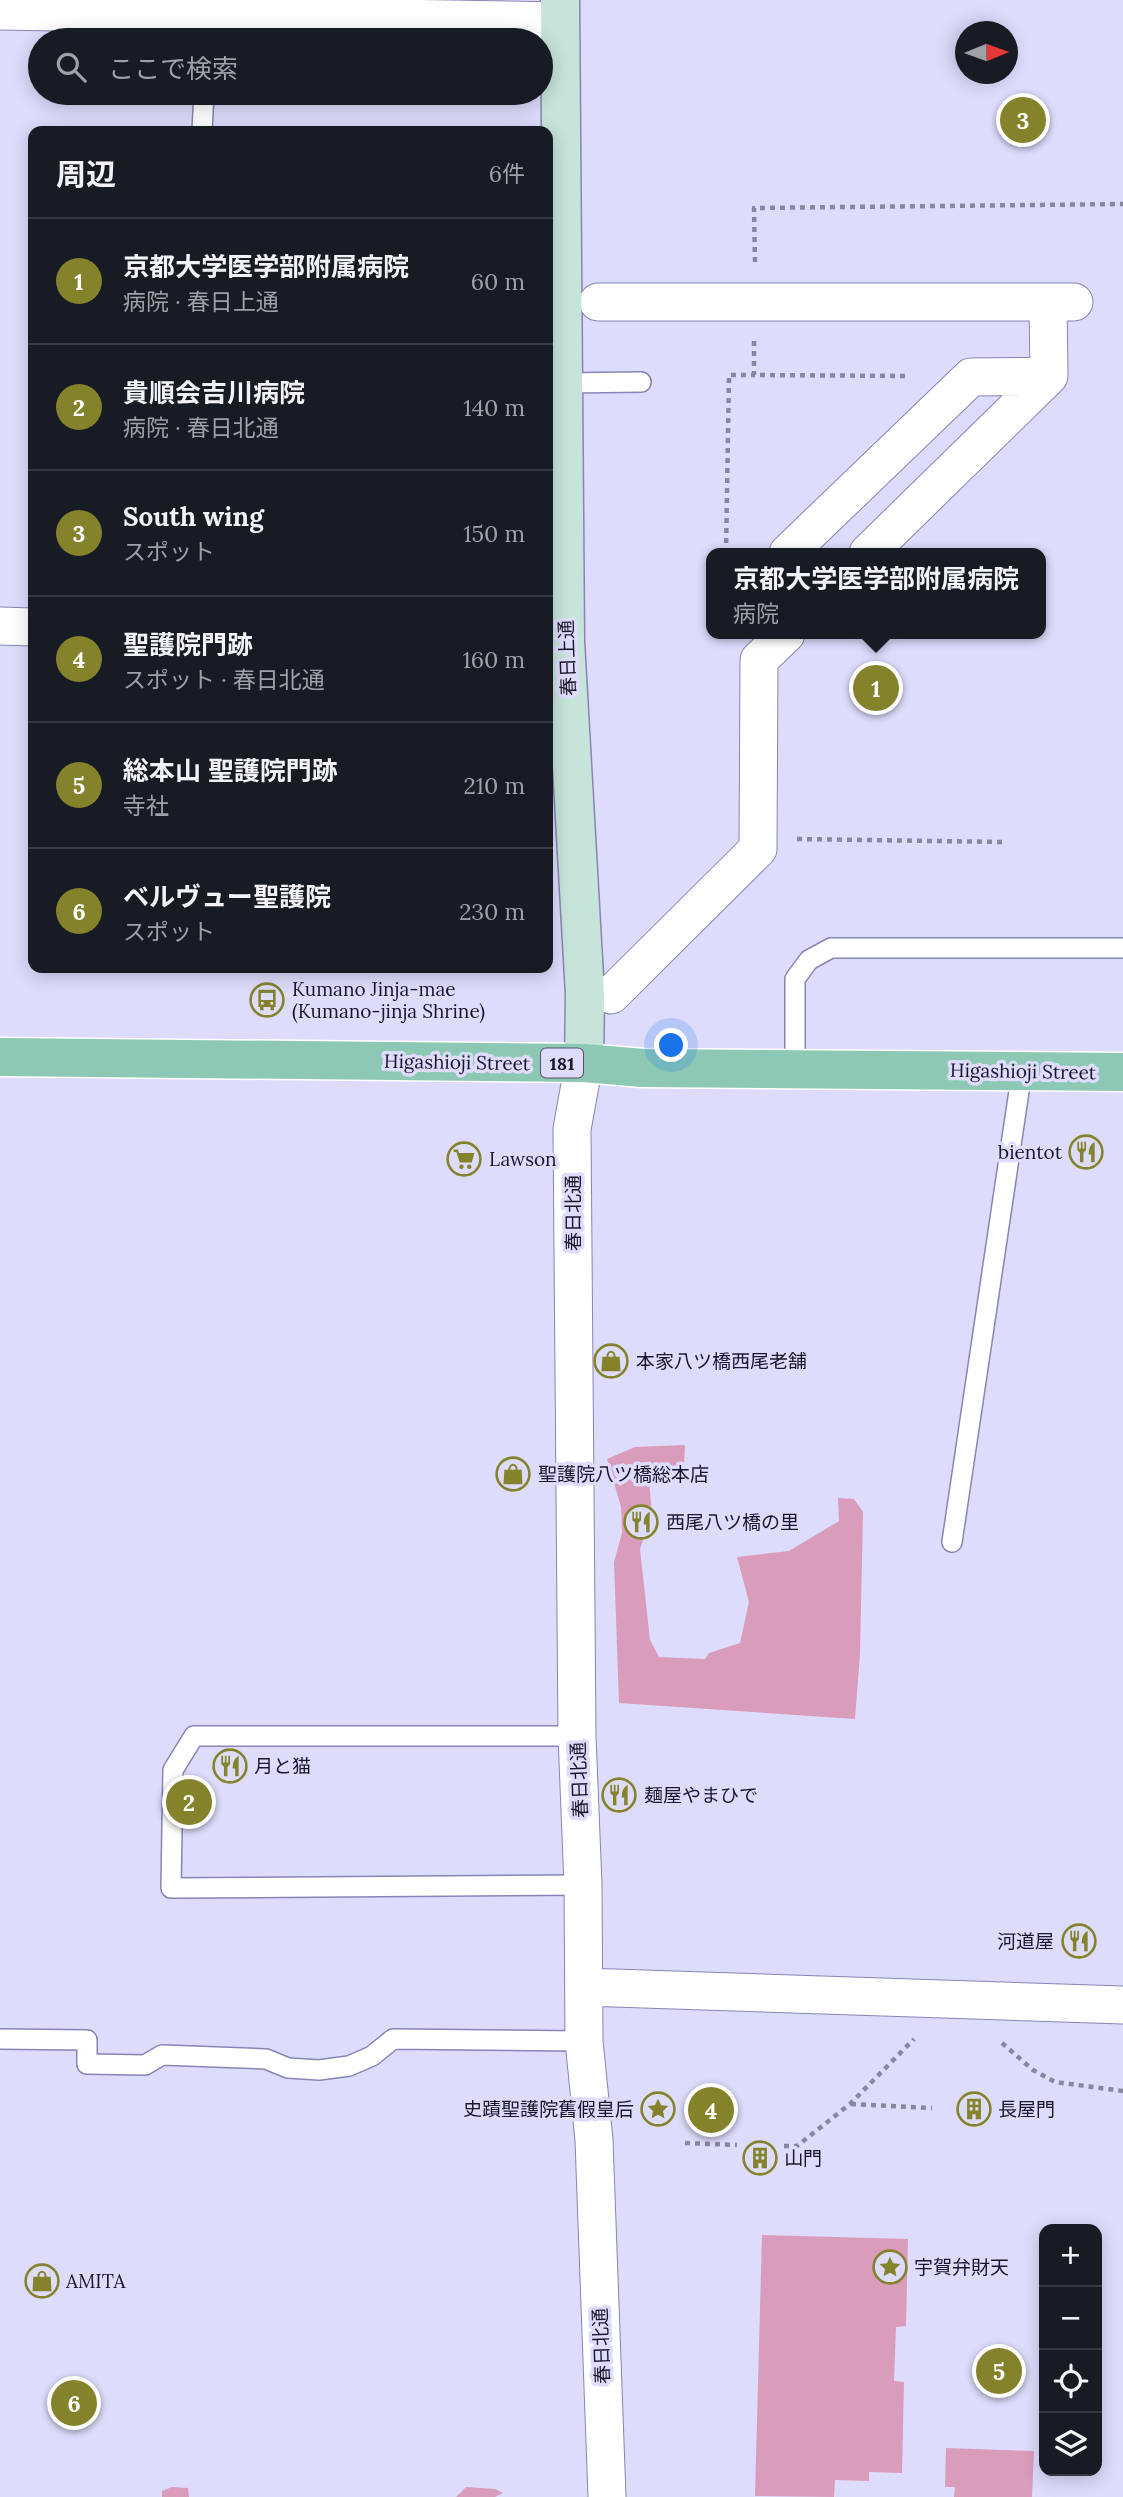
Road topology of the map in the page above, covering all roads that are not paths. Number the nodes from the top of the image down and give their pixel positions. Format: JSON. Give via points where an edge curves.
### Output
{"nodes":[{"id":1,"x":560,"y":10,"type":"edge"},
{"id":2,"x":0,"y":11,"type":"edge"},
{"id":3,"x":208,"y":18,"type":"edge"},
{"id":4,"x":203,"y":105,"type":"edge"},
{"id":5,"x":202,"y":126,"type":"edge"},
{"id":6,"x":598,"y":302,"type":"dead end"},
{"id":7,"x":1049,"y":376,"type":"junction"},
{"id":8,"x":641,"y":382,"type":"dead end"},
{"id":9,"x":563,"y":383,"type":"junction"},
{"id":10,"x":793,"y":548,"type":"edge"},
{"id":11,"x":873,"y":548,"type":"edge"},
{"id":12,"x":0,"y":626,"type":"edge"},
{"id":13,"x":28,"y":627,"type":"edge"},
{"id":14,"x":776,"y":639,"type":"edge"},
{"id":15,"x":556,"y":641,"type":"edge"},
{"id":16,"x":760,"y":647,"type":"edge"},
{"id":17,"x":1123,"y":948,"type":"edge"},
{"id":18,"x":611,"y":995,"type":"dead end"},
{"id":19,"x":0,"y":1057,"type":"edge"},
{"id":20,"x":584,"y":1063,"type":"junction"},
{"id":21,"x":795,"y":1069,"type":"junction"},
{"id":22,"x":1022,"y":1071,"type":"junction"},
{"id":23,"x":1123,"y":1072,"type":"edge"},
{"id":24,"x":952,"y":1542,"type":"dead end"},
{"id":25,"x":577,"y":1737,"type":"junction"},
{"id":26,"x":583,"y":1885,"type":"junction"},
{"id":27,"x":584,"y":1987,"type":"junction"},
{"id":28,"x":1123,"y":2005,"type":"edge"},
{"id":29,"x":0,"y":2039,"type":"edge"},
{"id":30,"x":584,"y":2041,"type":"junction"},
{"id":31,"x":607,"y":2497,"type":"edge"}],
"edges":[{"from":1,"to":3,"type":"street"},
{"from":1,"to":9,"type":"street","name":"春日上通"},
{"from":2,"to":3,"type":"street"},
{"from":4,"to":5,"type":"lane"},
{"from":6,"to":7,"type":"street","via":[[1061,302]]},
{"from":7,"to":10,"type":"street","via":[[971,377]]},
{"from":7,"to":11,"type":"street"},
{"from":8,"to":9,"type":"lane"},
{"from":9,"to":15,"type":"street","name":"春日上通"},
{"from":12,"to":13,"type":"street"},
{"from":14,"to":16,"type":"street"},
{"from":15,"to":20,"type":"street","name":"春日上通","via":[[585,995]]},
{"from":16,"to":18,"type":"street","via":[[758,849]]},
{"from":17,"to":21,"type":"lane","via":[[831,948],[809,960],[795,979]]},
{"from":19,"to":20,"type":"main road","name":"Higashioji Street","number":"181"},
{"from":20,"to":21,"type":"main road","name":"Higashioji Street","number":"181"},
{"from":20,"to":25,"type":"street","name":"春日北通","via":[[572,1129]]},
{"from":21,"to":22,"type":"main road","name":"Higashioji Street","number":"181"},
{"from":22,"to":23,"type":"main road","name":"Higashioji Street","number":"181"},
{"from":22,"to":24,"type":"lane"},
{"from":25,"to":26,"type":"street","name":"春日北通"},
{"from":25,"to":26,"type":"lane","via":[[194,1736],[173,1770],[171,1888]]},
{"from":26,"to":27,"type":"street","name":"春日北通"},
{"from":27,"to":28,"type":"street"},
{"from":27,"to":30,"type":"street","name":"春日北通"},
{"from":29,"to":30,"type":"lane","via":[[87,2040],[87,2064],[145,2065],[162,2055],[266,2059],[288,2068],[318,2070],[349,2066],[372,2056],[393,2039]]},
{"from":30,"to":31,"type":"street","name":"春日北通","via":[[594,2140]]}]}
